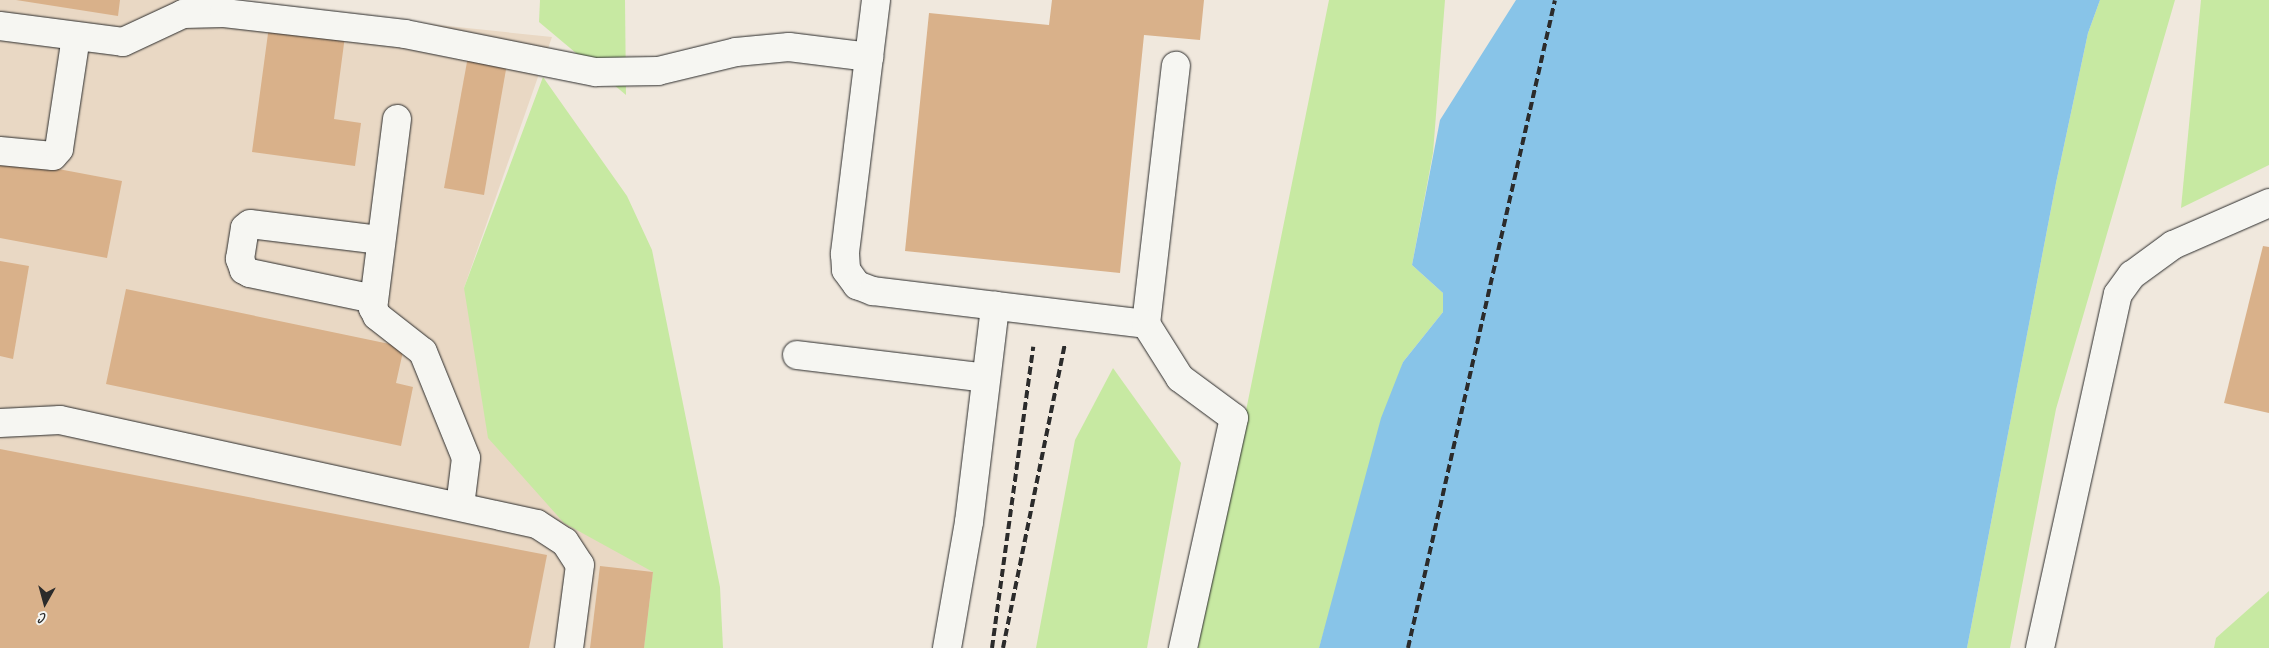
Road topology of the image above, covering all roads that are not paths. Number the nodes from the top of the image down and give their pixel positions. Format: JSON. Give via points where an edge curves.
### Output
{"nodes":[{"id":1,"x":876,"y":0,"type":"edge"},
{"id":2,"x":0,"y":26,"type":"edge"},
{"id":3,"x":76,"y":36,"type":"junction"},
{"id":4,"x":869,"y":57,"type":"junction"},
{"id":5,"x":1176,"y":66,"type":"dead end"},
{"id":6,"x":398,"y":119,"type":"dead end"},
{"id":7,"x":0,"y":151,"type":"edge"},
{"id":8,"x":2269,"y":203,"type":"edge"},
{"id":9,"x":381,"y":240,"type":"junction"},
{"id":10,"x":374,"y":299,"type":"junction"},
{"id":11,"x":995,"y":306,"type":"junction"},
{"id":12,"x":1146,"y":324,"type":"junction"},
{"id":13,"x":797,"y":355,"type":"dead end"},
{"id":14,"x":986,"y":378,"type":"junction"},
{"id":15,"x":0,"y":423,"type":"edge"},
{"id":16,"x":460,"y":506,"type":"junction"},
{"id":17,"x":569,"y":648,"type":"edge"},
{"id":18,"x":947,"y":648,"type":"edge"},
{"id":19,"x":1183,"y":648,"type":"edge"},
{"id":20,"x":2040,"y":648,"type":"edge"}],
"edges":[{"from":1,"to":4,"type":"lane"},
{"from":2,"to":3,"type":"lane"},
{"from":3,"to":4,"type":"lane","via":[[122,42],[183,14],[224,13],[405,34],[596,72],[658,71],[736,52],[789,47]]},
{"from":3,"to":7,"type":"lane","via":[[59,149],[53,156]]},
{"from":4,"to":11,"type":"lane","via":[[846,270],[857,285],[873,291]]},
{"from":5,"to":12,"type":"lane"},
{"from":6,"to":9,"type":"lane"},
{"from":8,"to":20,"type":"lane","via":[[2173,245],[2132,275],[2118,294]]},
{"from":9,"to":10,"type":"lane"},
{"from":9,"to":10,"type":"lane","via":[[257,224],[244,228],[243,235],[244,270]]},
{"from":10,"to":16,"type":"lane","via":[[377,316],[423,352],[466,458]]},
{"from":11,"to":12,"type":"lane"},
{"from":11,"to":14,"type":"lane"},
{"from":12,"to":19,"type":"lane","via":[[1180,378],[1234,418]]},
{"from":13,"to":14,"type":"lane"},
{"from":14,"to":18,"type":"lane","via":[[969,522]]},
{"from":15,"to":16,"type":"lane","via":[[60,420]]},
{"from":16,"to":17,"type":"lane","via":[[537,524],[565,542],[580,565]]}]}
